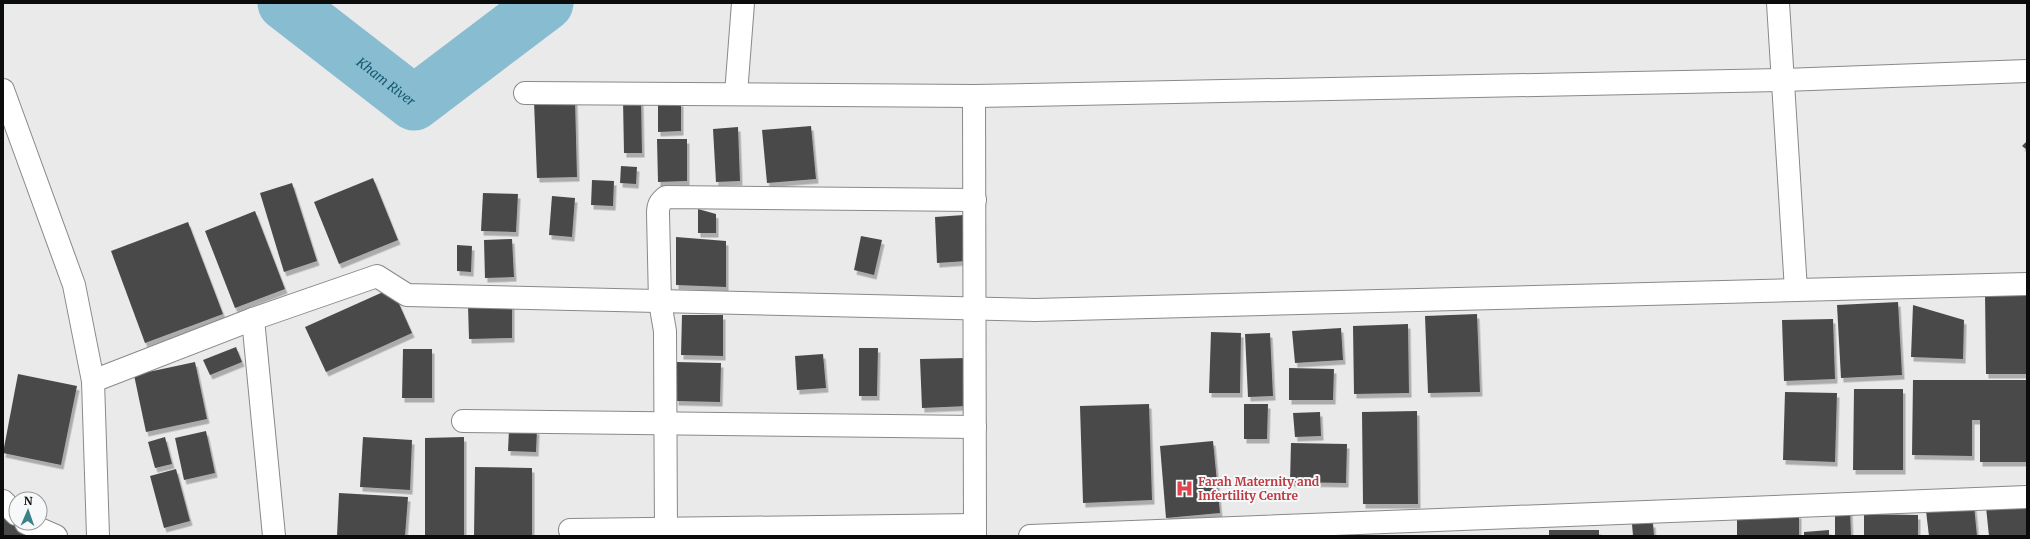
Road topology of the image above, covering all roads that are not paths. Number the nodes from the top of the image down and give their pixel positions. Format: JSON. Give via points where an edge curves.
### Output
{"nodes":[{"id":1,"x":743,"y":3,"type":"edge"},
{"id":2,"x":1778,"y":3,"type":"edge"},
{"id":3,"x":2027,"y":71,"type":"edge"},
{"id":4,"x":1784,"y":80,"type":"junction"},
{"id":5,"x":3,"y":90,"type":"edge"},
{"id":6,"x":525,"y":93,"type":"dead end"},
{"id":7,"x":736,"y":94,"type":"junction"},
{"id":8,"x":974,"y":96,"type":"junction"},
{"id":9,"x":975,"y":200,"type":"junction"},
{"id":10,"x":2027,"y":284,"type":"edge"},
{"id":11,"x":1796,"y":290,"type":"junction"},
{"id":12,"x":660,"y":302,"type":"junction"},
{"id":13,"x":976,"y":308,"type":"junction"},
{"id":14,"x":253,"y":319,"type":"junction"},
{"id":15,"x":93,"y":381,"type":"junction"},
{"id":16,"x":463,"y":421,"type":"dead end"},
{"id":17,"x":664,"y":423,"type":"junction"},
{"id":18,"x":975,"y":427,"type":"junction"},
{"id":19,"x":2027,"y":497,"type":"edge"},
{"id":20,"x":570,"y":530,"type":"dead end"},
{"id":21,"x":975,"y":530,"type":"edge"},
{"id":22,"x":44,"y":531,"type":"edge"},
{"id":23,"x":665,"y":532,"type":"edge"},
{"id":24,"x":56,"y":536,"type":"edge"},
{"id":25,"x":98,"y":536,"type":"edge"},
{"id":26,"x":274,"y":536,"type":"edge"},
{"id":27,"x":1030,"y":536,"type":"edge"}],
"edges":[{"from":1,"to":7,"type":"street"},
{"from":2,"to":4,"type":"street"},
{"from":3,"to":4,"type":"street"},
{"from":4,"to":8,"type":"street"},
{"from":4,"to":11,"type":"street"},
{"from":5,"to":15,"type":"street","via":[[74,286]]},
{"from":6,"to":7,"type":"street"},
{"from":7,"to":8,"type":"street"},
{"from":8,"to":9,"type":"street"},
{"from":9,"to":12,"type":"street","via":[[666,197],[658,206]]},
{"from":9,"to":13,"type":"street"},
{"from":10,"to":11,"type":"street"},
{"from":11,"to":13,"type":"street","via":[[1035,310]]},
{"from":12,"to":13,"type":"street"},
{"from":12,"to":14,"type":"street","via":[[406,295],[377,276]]},
{"from":12,"to":17,"type":"street","via":[[665,331]]},
{"from":13,"to":18,"type":"street"},
{"from":14,"to":15,"type":"street"},
{"from":14,"to":26,"type":"street"},
{"from":15,"to":25,"type":"street"},
{"from":16,"to":17,"type":"street"},
{"from":17,"to":18,"type":"street"},
{"from":17,"to":23,"type":"street"},
{"from":18,"to":21,"type":"street"},
{"from":19,"to":27,"type":"street"},
{"from":20,"to":23,"type":"street"},
{"from":21,"to":23,"type":"street"},
{"from":22,"to":24,"type":"street"}]}
